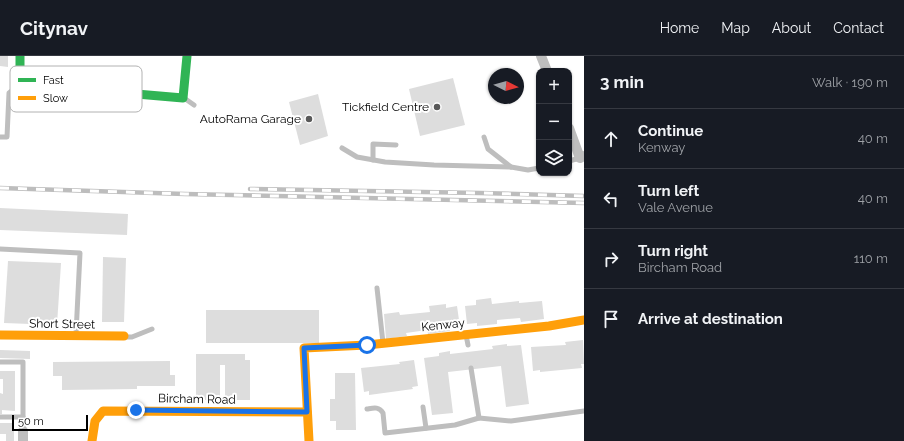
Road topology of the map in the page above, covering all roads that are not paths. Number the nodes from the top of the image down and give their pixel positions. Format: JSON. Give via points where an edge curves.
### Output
{"nodes":[{"id":1,"x":187,"y":56,"type":"edge"},
{"id":2,"x":541,"y":56,"type":"edge"},
{"id":3,"x":546,"y":68,"type":"edge"},
{"id":4,"x":10,"y":92,"type":"edge"},
{"id":5,"x":142,"y":94,"type":"edge"},
{"id":6,"x":183,"y":98,"type":"junction"},
{"id":7,"x":194,"y":105,"type":"dead end"},
{"id":8,"x":572,"y":135,"type":"edge"},
{"id":9,"x":0,"y":137,"type":"edge"},
{"id":10,"x":484,"y":137,"type":"dead end"},
{"id":11,"x":396,"y":144,"type":"dead end"},
{"id":12,"x":342,"y":148,"type":"dead end"},
{"id":13,"x":582,"y":157,"type":"edge"},
{"id":14,"x":572,"y":159,"type":"edge"},
{"id":15,"x":372,"y":160,"type":"junction"},
{"id":16,"x":511,"y":167,"type":"junction"},
{"id":17,"x":536,"y":169,"type":"edge"},
{"id":18,"x":0,"y":249,"type":"edge"},
{"id":19,"x":377,"y":288,"type":"dead end"},
{"id":20,"x":584,"y":320,"type":"edge"},
{"id":21,"x":152,"y":328,"type":"dead end"},
{"id":22,"x":466,"y":334,"type":"junction"},
{"id":23,"x":0,"y":335,"type":"edge"},
{"id":24,"x":76,"y":336,"type":"junction"},
{"id":25,"x":124,"y":336,"type":"joint"},
{"id":26,"x":383,"y":343,"type":"junction"},
{"id":27,"x":468,"y":345,"type":"dead end"},
{"id":28,"x":0,"y":362,"type":"edge"},
{"id":29,"x":471,"y":368,"type":"dead end"},
{"id":30,"x":423,"y":407,"type":"dead end"},
{"id":31,"x":367,"y":409,"type":"dead end"},
{"id":32,"x":584,"y":411,"type":"edge"},
{"id":33,"x":307,"y":412,"type":"junction"},
{"id":34,"x":0,"y":417,"type":"edge"},
{"id":35,"x":23,"y":417,"type":"junction"},
{"id":36,"x":479,"y":418,"type":"junction"},
{"id":37,"x":426,"y":428,"type":"junction"},
{"id":38,"x":23,"y":436,"type":"edge"},
{"id":39,"x":92,"y":441,"type":"edge"},
{"id":40,"x":308,"y":441,"type":"edge"}],
"edges":[{"from":1,"to":6,"type":"street"},
{"from":2,"to":3,"type":"street"},
{"from":4,"to":9,"type":"lane","via":[[7,137]]},
{"from":5,"to":6,"type":"street"},
{"from":6,"to":7,"type":"lane"},
{"from":8,"to":13,"type":"street"},
{"from":10,"to":16,"type":"lane","via":[[488,149]]},
{"from":11,"to":15,"type":"lane","via":[[373,144]]},
{"from":12,"to":15,"type":"lane","via":[[357,157]]},
{"from":13,"to":14,"type":"lane"},
{"from":15,"to":16,"type":"lane"},
{"from":16,"to":17,"type":"lane"},
{"from":18,"to":24,"type":"lane","via":[[80,253]]},
{"from":19,"to":26,"type":"lane"},
{"from":20,"to":22,"type":"street","name":"Kenway"},
{"from":21,"to":25,"type":"lane","via":[[132,337]]},
{"from":22,"to":26,"type":"street","name":"Kenway"},
{"from":22,"to":27,"type":"lane"},
{"from":23,"to":24,"type":"street","name":"Short Street"},
{"from":24,"to":25,"type":"street","name":"Short Street"},
{"from":26,"to":33,"type":"street","name":"Kenway","via":[[304,348]]},
{"from":28,"to":35,"type":"lane","via":[[23,362]]},
{"from":29,"to":36,"type":"lane"},
{"from":30,"to":37,"type":"lane"},
{"from":31,"to":37,"type":"lane","via":[[381,410],[385,433]]},
{"from":32,"to":36,"type":"lane","via":[[510,421]]},
{"from":33,"to":39,"type":"street","name":"Bircham Road","via":[[103,411],[93,424]]},
{"from":33,"to":40,"type":"street"},
{"from":34,"to":35,"type":"lane"},
{"from":35,"to":38,"type":"lane"},
{"from":36,"to":37,"type":"lane","via":[[455,425]]}]}
